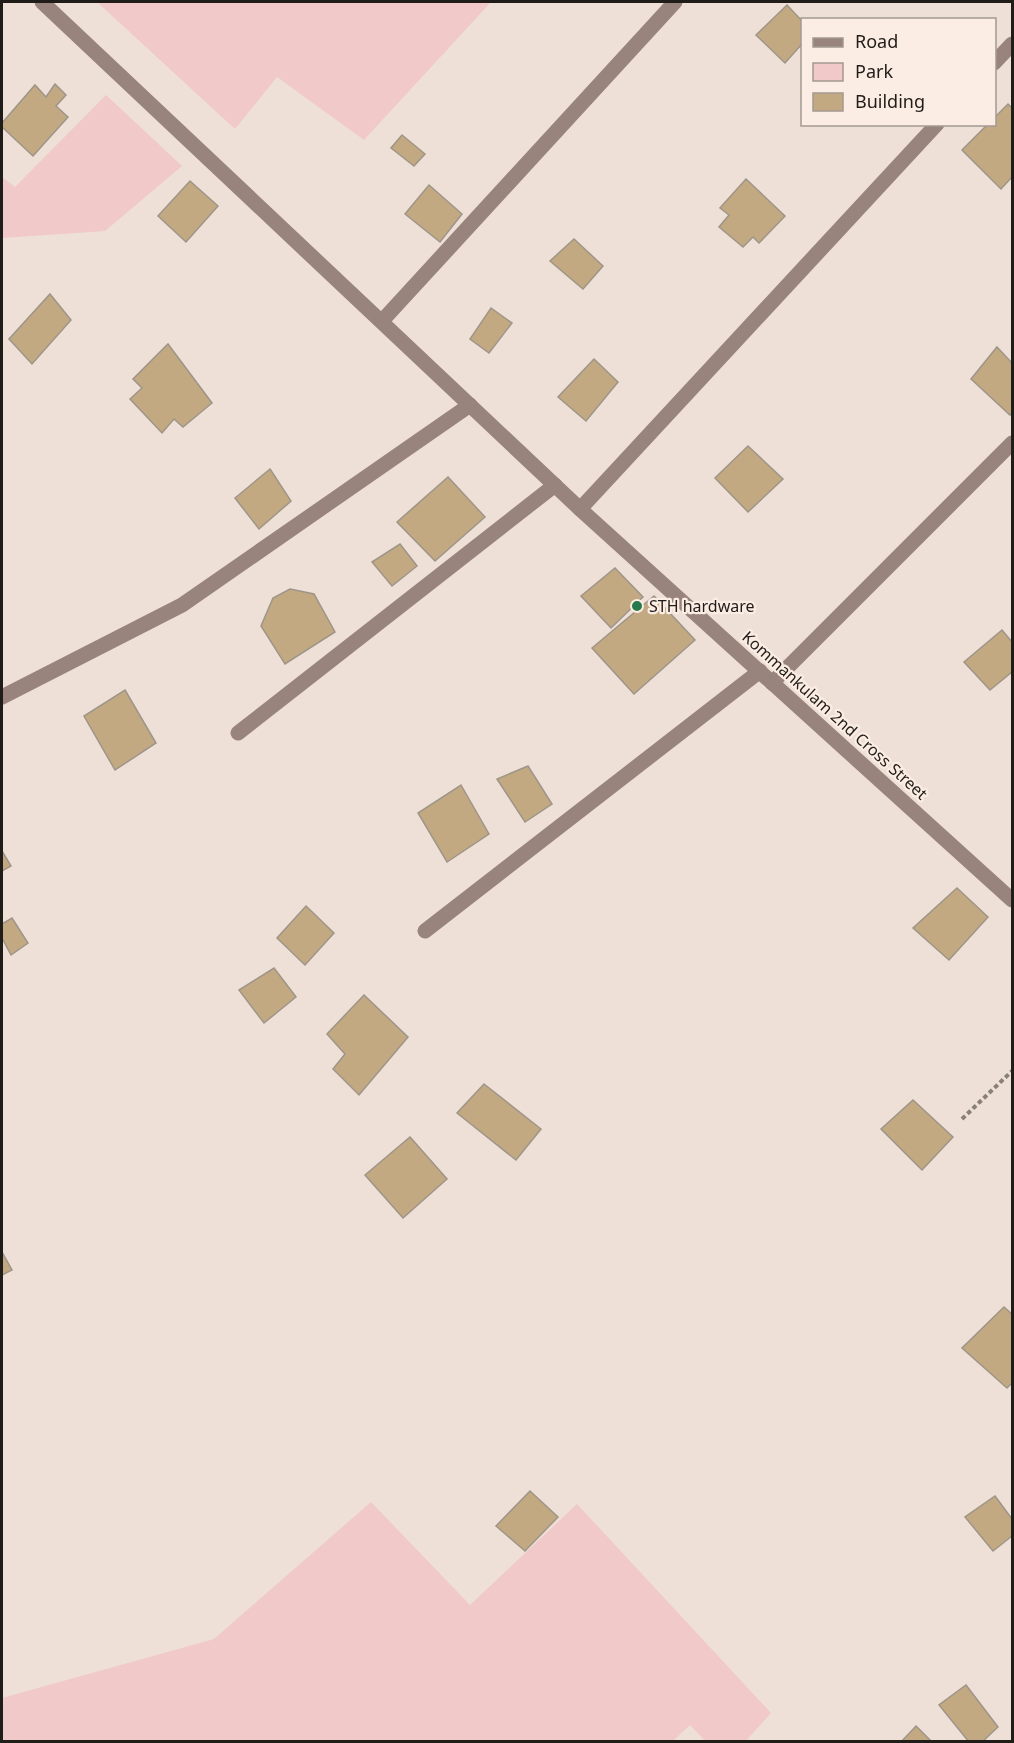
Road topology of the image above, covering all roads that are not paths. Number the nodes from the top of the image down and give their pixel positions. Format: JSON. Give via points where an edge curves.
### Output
{"nodes":[{"id":1,"x":42,"y":2,"type":"edge"},
{"id":2,"x":675,"y":2,"type":"edge"},
{"id":3,"x":1012,"y":44,"type":"edge"},
{"id":4,"x":996,"y":61,"type":"edge"},
{"id":5,"x":935,"y":126,"type":"edge"},
{"id":6,"x":382,"y":321,"type":"junction"},
{"id":7,"x":470,"y":405,"type":"junction"},
{"id":8,"x":1012,"y":443,"type":"edge"},
{"id":9,"x":555,"y":485,"type":"junction"},
{"id":10,"x":580,"y":509,"type":"junction"},
{"id":11,"x":760,"y":671,"type":"junction"},
{"id":12,"x":772,"y":683,"type":"junction"},
{"id":13,"x":2,"y":697,"type":"edge"},
{"id":14,"x":238,"y":733,"type":"dead end"},
{"id":15,"x":1012,"y":900,"type":"edge"},
{"id":16,"x":425,"y":931,"type":"dead end"}],
"edges":[{"from":1,"to":6,"type":"street","name":"Kommankulam 2nd Cross Street"},
{"from":2,"to":6,"type":"street"},
{"from":3,"to":4,"type":"street"},
{"from":5,"to":10,"type":"street"},
{"from":6,"to":7,"type":"street","name":"Kommankulam 2nd Cross Street"},
{"from":7,"to":9,"type":"street","name":"Kommankulam 2nd Cross Street"},
{"from":7,"to":13,"type":"street","via":[[182,605]]},
{"from":8,"to":12,"type":"street"},
{"from":9,"to":10,"type":"street","name":"Kommankulam 2nd Cross Street"},
{"from":9,"to":14,"type":"street"},
{"from":10,"to":11,"type":"street","name":"Kommankulam 2nd Cross Street"},
{"from":11,"to":12,"type":"street","name":"Kommankulam 2nd Cross Street"},
{"from":11,"to":16,"type":"street"},
{"from":12,"to":15,"type":"street","name":"Kommankulam 2nd Cross Street"}]}
